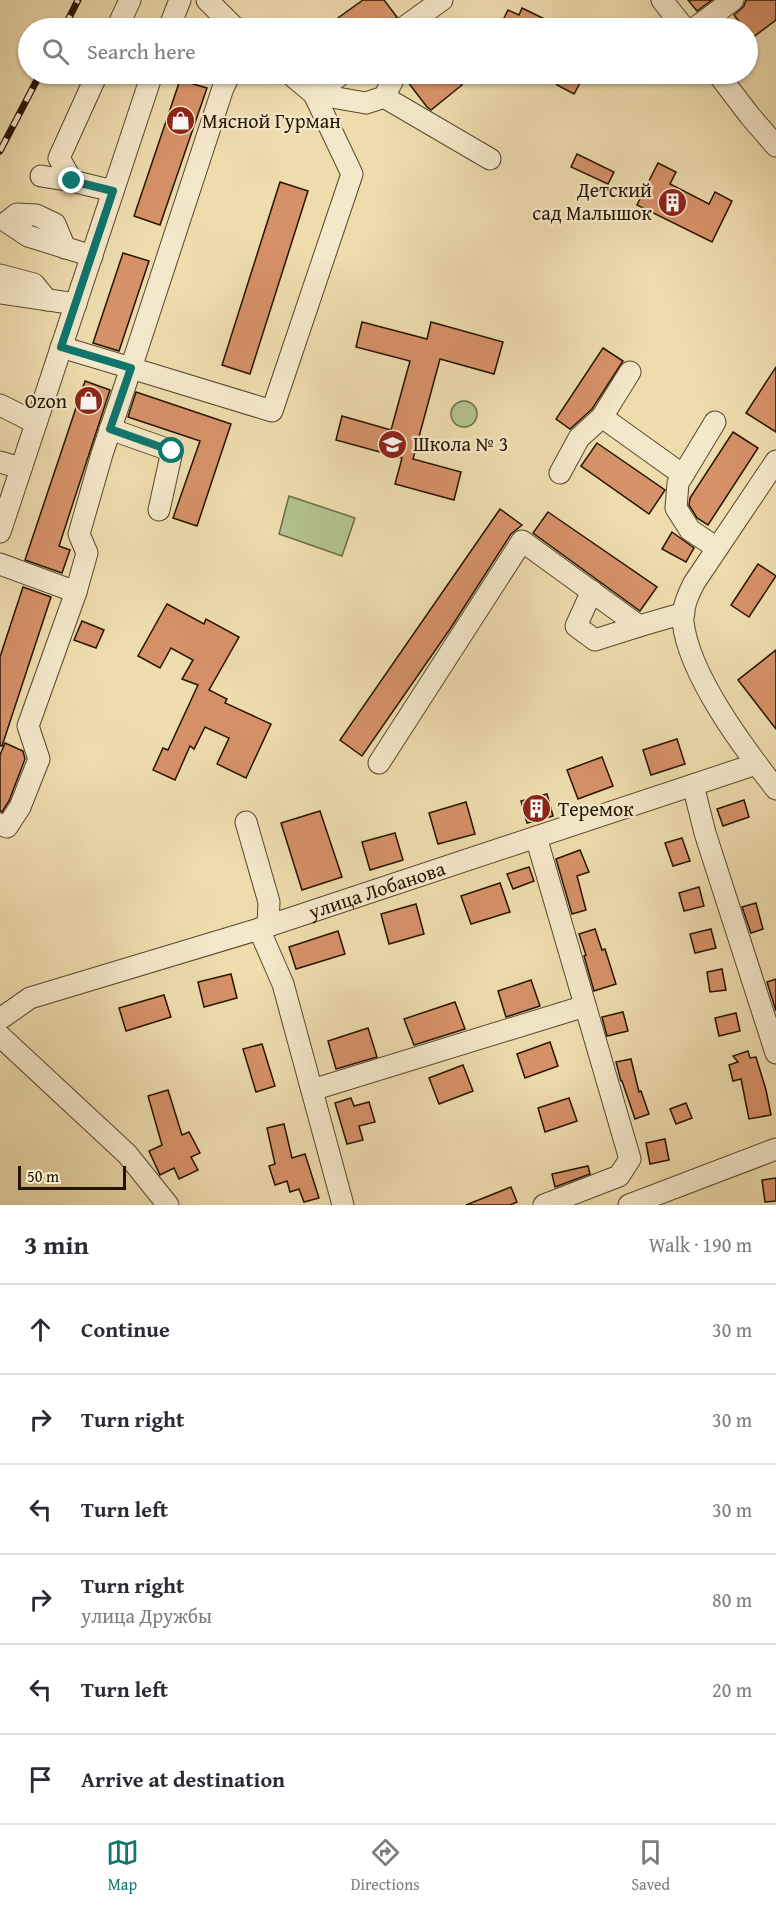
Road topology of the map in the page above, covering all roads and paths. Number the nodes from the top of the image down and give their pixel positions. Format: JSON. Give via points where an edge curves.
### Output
{"nodes":[{"id":1,"x":130,"y":0,"type":"edge"},
{"id":2,"x":180,"y":0,"type":"edge"},
{"id":3,"x":207,"y":0,"type":"edge"},
{"id":4,"x":662,"y":0,"type":"edge"},
{"id":5,"x":734,"y":0,"type":"edge"},
{"id":6,"x":122,"y":18,"type":"edge"},
{"id":7,"x":173,"y":18,"type":"edge"},
{"id":8,"x":225,"y":18,"type":"edge"},
{"id":9,"x":676,"y":18,"type":"edge"},
{"id":10,"x":709,"y":18,"type":"edge"},
{"id":11,"x":92,"y":84,"type":"edge"},
{"id":12,"x":149,"y":84,"type":"edge"},
{"id":13,"x":225,"y":84,"type":"edge"},
{"id":14,"x":302,"y":84,"type":"edge"},
{"id":15,"x":328,"y":84,"type":"edge"},
{"id":16,"x":391,"y":84,"type":"edge"},
{"id":17,"x":726,"y":84,"type":"edge"},
{"id":18,"x":314,"y":94,"type":"junction"},
{"id":19,"x":384,"y":97,"type":"junction"},
{"id":20,"x":776,"y":146,"type":"edge"},
{"id":21,"x":490,"y":159,"type":"dead end"},
{"id":22,"x":42,"y":176,"type":"dead end"},
{"id":23,"x":72,"y":181,"type":"junction"},
{"id":24,"x":113,"y":191,"type":"junction"},
{"id":25,"x":65,"y":248,"type":"dead end"},
{"id":26,"x":92,"y":256,"type":"junction"},
{"id":27,"x":0,"y":275,"type":"edge"},
{"id":28,"x":0,"y":292,"type":"edge"},
{"id":29,"x":48,"y":300,"type":"junction"},
{"id":30,"x":76,"y":304,"type":"junction"},
{"id":31,"x":61,"y":347,"type":"junction"},
{"id":32,"x":131,"y":368,"type":"junction"},
{"id":33,"x":630,"y":372,"type":"dead end"},
{"id":34,"x":0,"y":405,"type":"edge"},
{"id":35,"x":602,"y":417,"type":"junction"},
{"id":36,"x":715,"y":422,"type":"dead end"},
{"id":37,"x":36,"y":423,"type":"junction"},
{"id":38,"x":110,"y":429,"type":"junction"},
{"id":39,"x":776,"y":461,"type":"edge"},
{"id":40,"x":0,"y":462,"type":"edge"},
{"id":41,"x":21,"y":468,"type":"junction"},
{"id":42,"x":560,"y":473,"type":"dead end"},
{"id":43,"x":683,"y":475,"type":"junction"},
{"id":44,"x":159,"y":510,"type":"dead end"},
{"id":45,"x":2,"y":522,"type":"edge"},
{"id":46,"x":717,"y":549,"type":"junction"},
{"id":47,"x":0,"y":564,"type":"edge"},
{"id":48,"x":592,"y":591,"type":"junction"},
{"id":49,"x":76,"y":592,"type":"junction"},
{"id":50,"x":684,"y":613,"type":"junction"},
{"id":51,"x":639,"y":626,"type":"junction"},
{"id":52,"x":379,"y":763,"type":"dead end"},
{"id":53,"x":756,"y":764,"type":"junction"},
{"id":54,"x":693,"y":785,"type":"junction"},
{"id":55,"x":776,"y":789,"type":"edge"},
{"id":56,"x":246,"y":822,"type":"dead end"},
{"id":57,"x":0,"y":824,"type":"edge"},
{"id":58,"x":536,"y":837,"type":"junction"},
{"id":59,"x":264,"y":927,"type":"junction"},
{"id":60,"x":585,"y":1006,"type":"junction"},
{"id":61,"x":0,"y":1019,"type":"edge"},
{"id":62,"x":0,"y":1036,"type":"edge"},
{"id":63,"x":776,"y":1053,"type":"edge"},
{"id":64,"x":312,"y":1090,"type":"junction"},
{"id":65,"x":776,"y":1149,"type":"edge"},
{"id":66,"x":168,"y":1205,"type":"edge"},
{"id":67,"x":343,"y":1205,"type":"edge"},
{"id":68,"x":544,"y":1205,"type":"edge"},
{"id":69,"x":629,"y":1205,"type":"edge"}],
"edges":[{"from":1,"to":6,"type":"street"},
{"from":2,"to":7,"type":"street"},
{"from":3,"to":8,"type":"street"},
{"from":4,"to":9,"type":"street"},
{"from":5,"to":10,"type":"street"},
{"from":11,"to":23,"type":"street","via":[[59,158]]},
{"from":12,"to":24,"type":"street"},
{"from":13,"to":32,"type":"street"},
{"from":14,"to":18,"type":"street"},
{"from":15,"to":18,"type":"street"},
{"from":16,"to":19,"type":"street"},
{"from":17,"to":20,"type":"street"},
{"from":18,"to":19,"type":"street","via":[[366,103]]},
{"from":18,"to":32,"type":"street","via":[[352,174],[272,411]]},
{"from":19,"to":21,"type":"street"},
{"from":22,"to":23,"type":"street"},
{"from":23,"to":24,"type":"street"},
{"from":24,"to":26,"type":"street"},
{"from":25,"to":26,"type":"street"},
{"from":26,"to":30,"type":"street"},
{"from":27,"to":29,"type":"street","via":[[34,284]]},
{"from":28,"to":29,"type":"street"},
{"from":29,"to":30,"type":"street"},
{"from":30,"to":31,"type":"street"},
{"from":31,"to":32,"type":"street"},
{"from":31,"to":37,"type":"street"},
{"from":32,"to":38,"type":"street"},
{"from":33,"to":35,"type":"street"},
{"from":34,"to":37,"type":"street"},
{"from":35,"to":42,"type":"street","via":[[579,438]]},
{"from":35,"to":43,"type":"street"},
{"from":36,"to":43,"type":"street"},
{"from":37,"to":41,"type":"street"},
{"from":38,"to":44,"type":"street","via":[[172,451]]},
{"from":38,"to":49,"type":"street","via":[[79,534],[87,553]]},
{"from":39,"to":46,"type":"street"},
{"from":40,"to":41,"type":"street"},
{"from":41,"to":45,"type":"street"},
{"from":43,"to":46,"type":"street","via":[[678,483],[676,508],[690,530]]},
{"from":46,"to":50,"type":"street","via":[[694,583]]},
{"from":47,"to":49,"type":"street"},
{"from":48,"to":51,"type":"street"},
{"from":48,"to":51,"type":"street","via":[[576,626],[596,640]]},
{"from":48,"to":52,"type":"street","via":[[522,541]]},
{"from":49,"to":57,"type":"street","via":[[28,726],[39,759],[20,807],[8,827]]},
{"from":50,"to":51,"type":"street"},
{"from":50,"to":53,"type":"street","via":[[689,648],[711,696]]},
{"from":53,"to":54,"type":"street","name":"улица Лобанова"},
{"from":53,"to":55,"type":"street"},
{"from":54,"to":58,"type":"street","name":"улица Лобанова"},
{"from":54,"to":63,"type":"street"},
{"from":56,"to":59,"type":"street","via":[[269,902]]},
{"from":58,"to":59,"type":"street","name":"улица Лобанова"},
{"from":58,"to":60,"type":"street"},
{"from":59,"to":61,"type":"street","name":"улица Лобанова","via":[[30,998]]},
{"from":59,"to":64,"type":"street"},
{"from":60,"to":64,"type":"street"},
{"from":60,"to":68,"type":"street","via":[[630,1159],[619,1176]]},
{"from":62,"to":66,"type":"street","via":[[127,1154]]},
{"from":64,"to":67,"type":"street"},
{"from":65,"to":69,"type":"street"}]}
